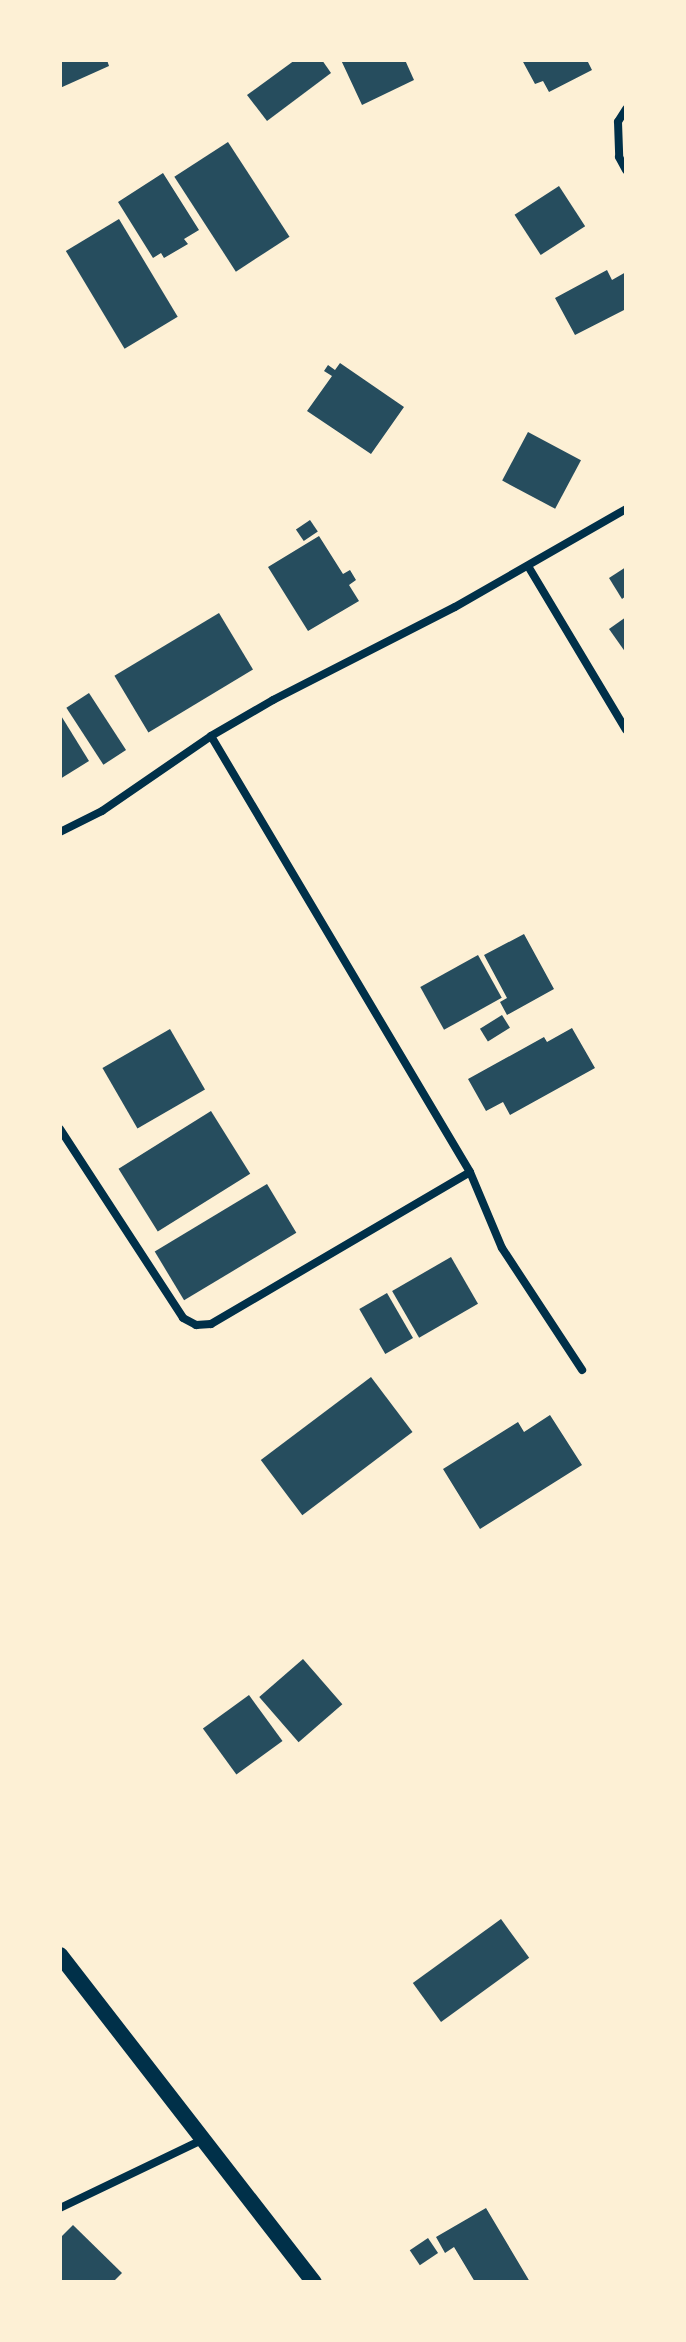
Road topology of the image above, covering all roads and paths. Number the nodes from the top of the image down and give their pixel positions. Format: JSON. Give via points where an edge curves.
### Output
{"nodes":[{"id":1,"x":626,"y":109,"type":"edge"},
{"id":2,"x":626,"y":170,"type":"edge"},
{"id":3,"x":626,"y":509,"type":"edge"},
{"id":4,"x":528,"y":566,"type":"junction"},
{"id":5,"x":626,"y":730,"type":"edge"},
{"id":6,"x":211,"y":736,"type":"junction"},
{"id":7,"x":60,"y":832,"type":"edge"},
{"id":8,"x":60,"y":1129,"type":"edge"},
{"id":9,"x":470,"y":1172,"type":"junction"},
{"id":10,"x":582,"y":1370,"type":"dead end"},
{"id":11,"x":60,"y":1955,"type":"edge"},
{"id":12,"x":203,"y":2139,"type":"junction"},
{"id":13,"x":60,"y":2208,"type":"edge"},
{"id":14,"x":314,"y":2282,"type":"edge"}],
"edges":[{"from":1,"to":2,"type":"street","via":[[618,122],[619,157]]},
{"from":3,"to":4,"type":"street"},
{"from":4,"to":5,"type":"street"},
{"from":4,"to":6,"type":"street"},
{"from":6,"to":7,"type":"street","via":[[102,811]]},
{"from":6,"to":9,"type":"street"},
{"from":8,"to":9,"type":"street","via":[[183,1318],[196,1325],[211,1324]]},
{"from":9,"to":10,"type":"street","via":[[502,1248]]},
{"from":11,"to":12,"type":"main road"},
{"from":12,"to":13,"type":"street"},
{"from":12,"to":14,"type":"main road"}]}
